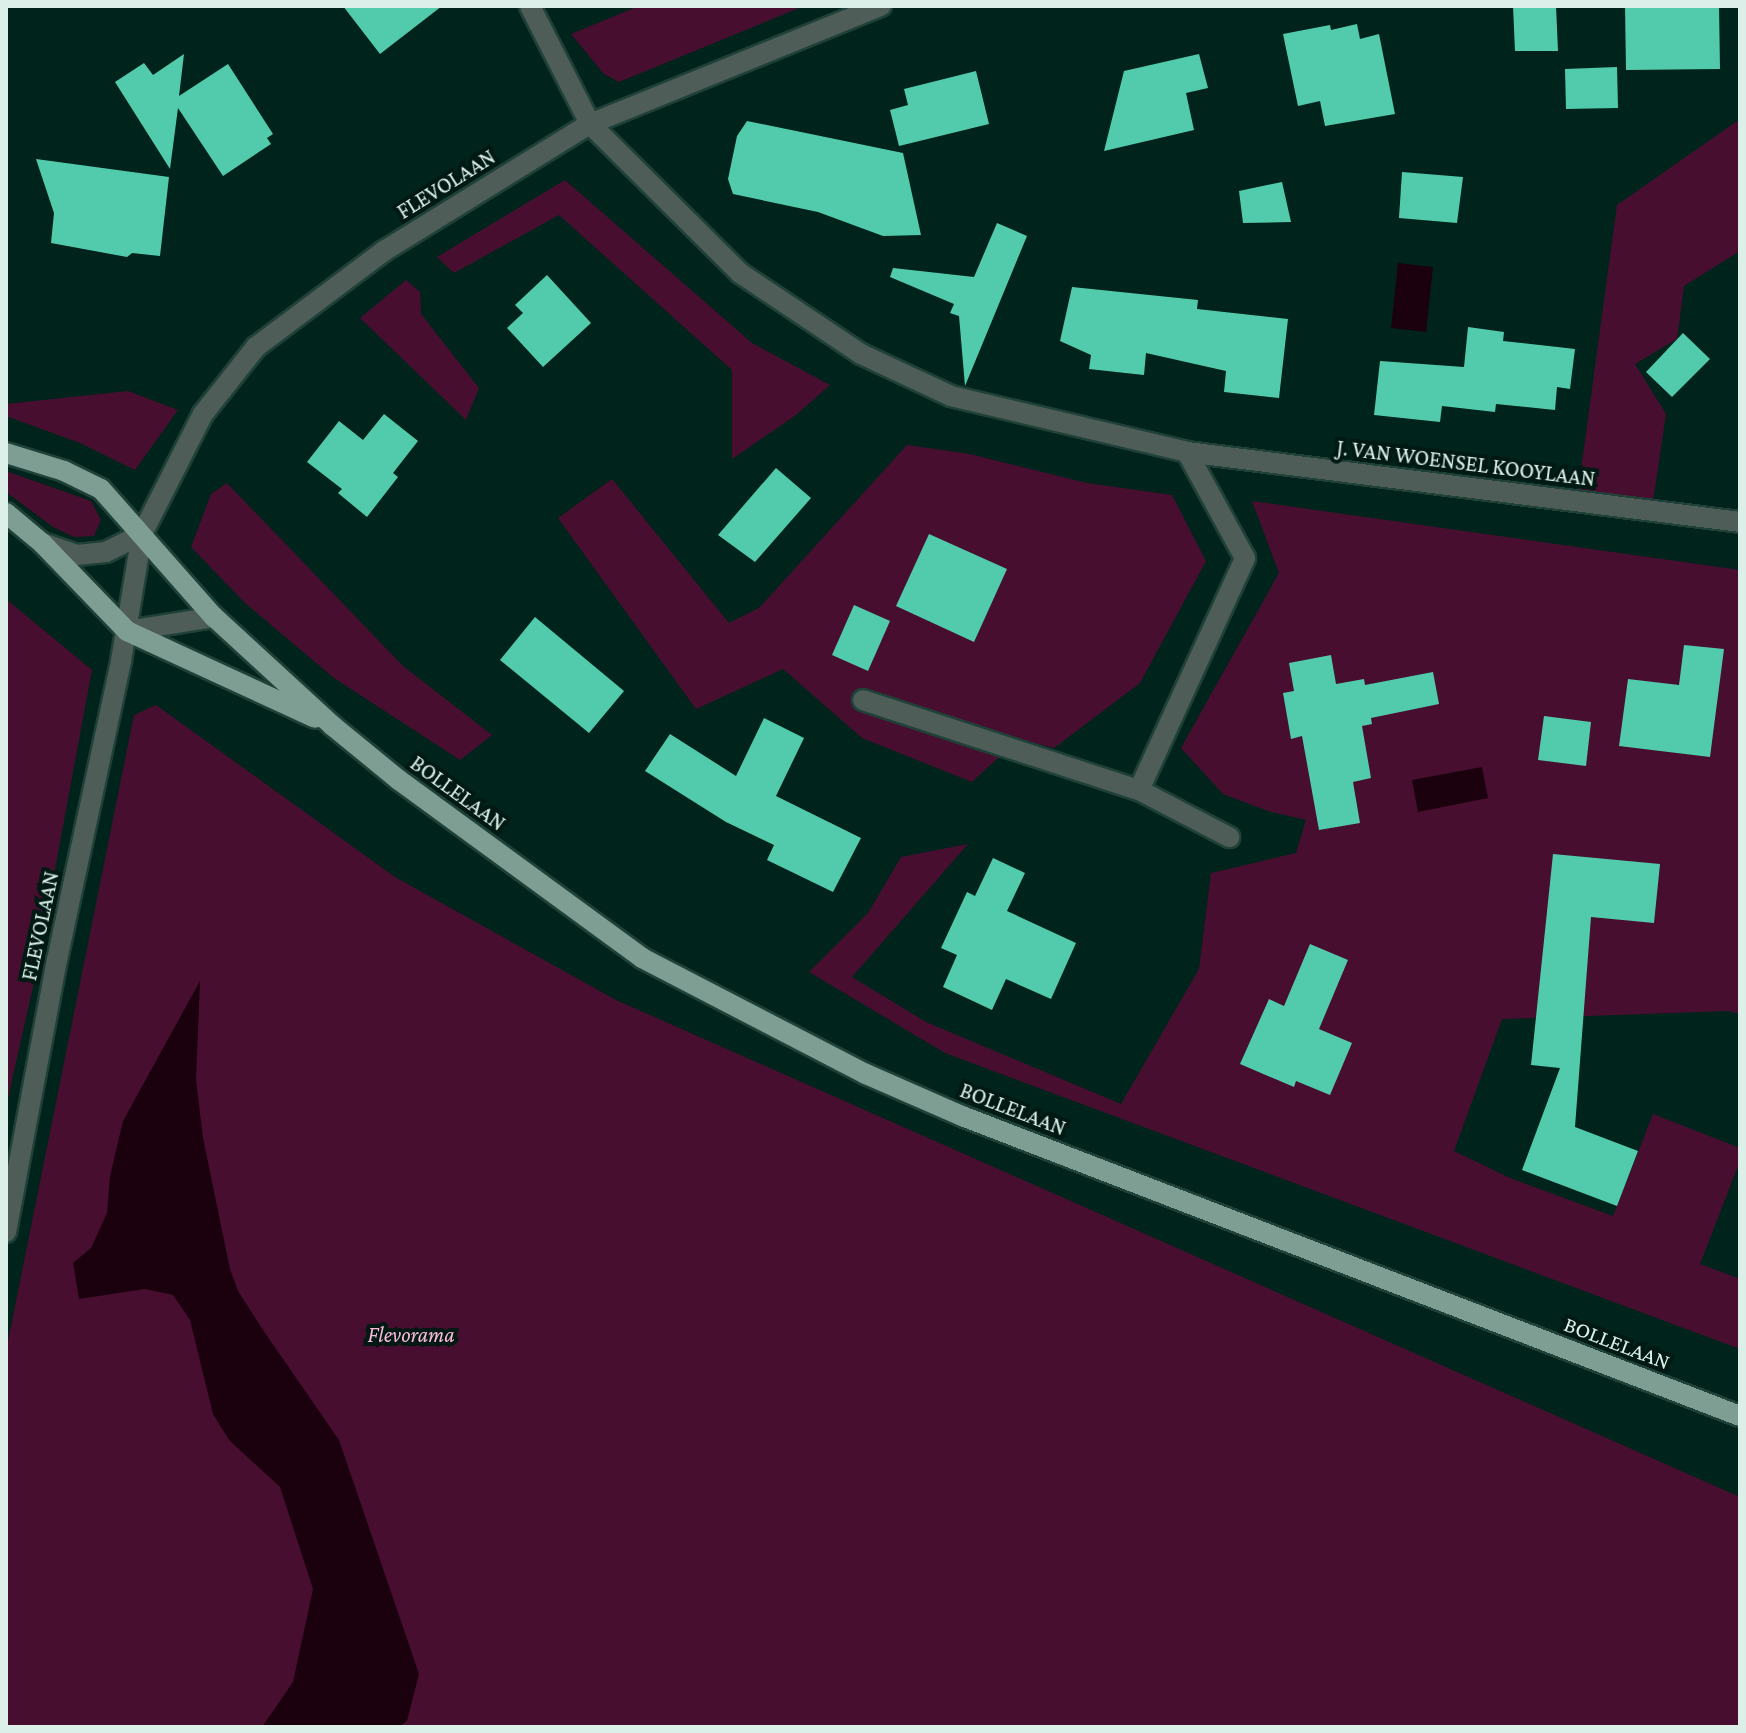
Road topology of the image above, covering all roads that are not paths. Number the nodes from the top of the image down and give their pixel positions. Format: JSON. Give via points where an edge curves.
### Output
{"nodes":[{"id":1,"x":530,"y":6,"type":"edge"},
{"id":2,"x":881,"y":6,"type":"edge"},
{"id":3,"x":590,"y":124,"type":"junction"},
{"id":4,"x":1187,"y":452,"type":"junction"},
{"id":5,"x":6,"y":453,"type":"edge"},
{"id":6,"x":6,"y":513,"type":"edge"},
{"id":7,"x":1740,"y":522,"type":"edge"},
{"id":8,"x":142,"y":534,"type":"junction"},
{"id":9,"x":42,"y":543,"type":"junction"},
{"id":10,"x":214,"y":617,"type":"junction"},
{"id":11,"x":127,"y":631,"type":"junction"},
{"id":12,"x":863,"y":700,"type":"dead end"},
{"id":13,"x":333,"y":726,"type":"junction"},
{"id":14,"x":1139,"y":790,"type":"junction"},
{"id":15,"x":1229,"y":837,"type":"dead end"},
{"id":16,"x":11,"y":1180,"type":"edge"},
{"id":17,"x":6,"y":1232,"type":"edge"},
{"id":18,"x":1740,"y":1416,"type":"edge"}],
"edges":[{"from":1,"to":3,"type":"street","name":"J. VAN WOENSEL KOOYLAAN"},
{"from":2,"to":3,"type":"street","name":"FLEVOLAAN"},
{"from":3,"to":4,"type":"street","name":"J. VAN WOENSEL KOOYLAAN","via":[[740,273],[861,354],[951,396]]},
{"from":3,"to":8,"type":"street","name":"FLEVOLAAN","via":[[384,251],[256,347],[203,414]]},
{"from":4,"to":7,"type":"street","name":"J. VAN WOENSEL KOOYLAAN"},
{"from":4,"to":14,"type":"street","via":[[1245,558]]},
{"from":5,"to":8,"type":"main road","name":"BOLLELAAN","via":[[101,489]]},
{"from":6,"to":9,"type":"main road"},
{"from":8,"to":9,"type":"street","via":[[106,552],[77,555]]},
{"from":8,"to":10,"type":"main road","name":"BOLLELAAN"},
{"from":8,"to":11,"type":"street","name":"FLEVOLAAN"},
{"from":9,"to":11,"type":"main road"},
{"from":10,"to":11,"type":"street"},
{"from":10,"to":13,"type":"main road","name":"BOLLELAAN"},
{"from":11,"to":13,"type":"main road","name":"BOLLELAAN"},
{"from":11,"to":16,"type":"street","name":"FLEVOLAAN"},
{"from":12,"to":14,"type":"street"},
{"from":13,"to":18,"type":"main road","name":"BOLLELAAN","via":[[642,958],[866,1074],[962,1116]]},
{"from":14,"to":15,"type":"street"},
{"from":16,"to":17,"type":"street","name":"FLEVOLAAN"}]}
